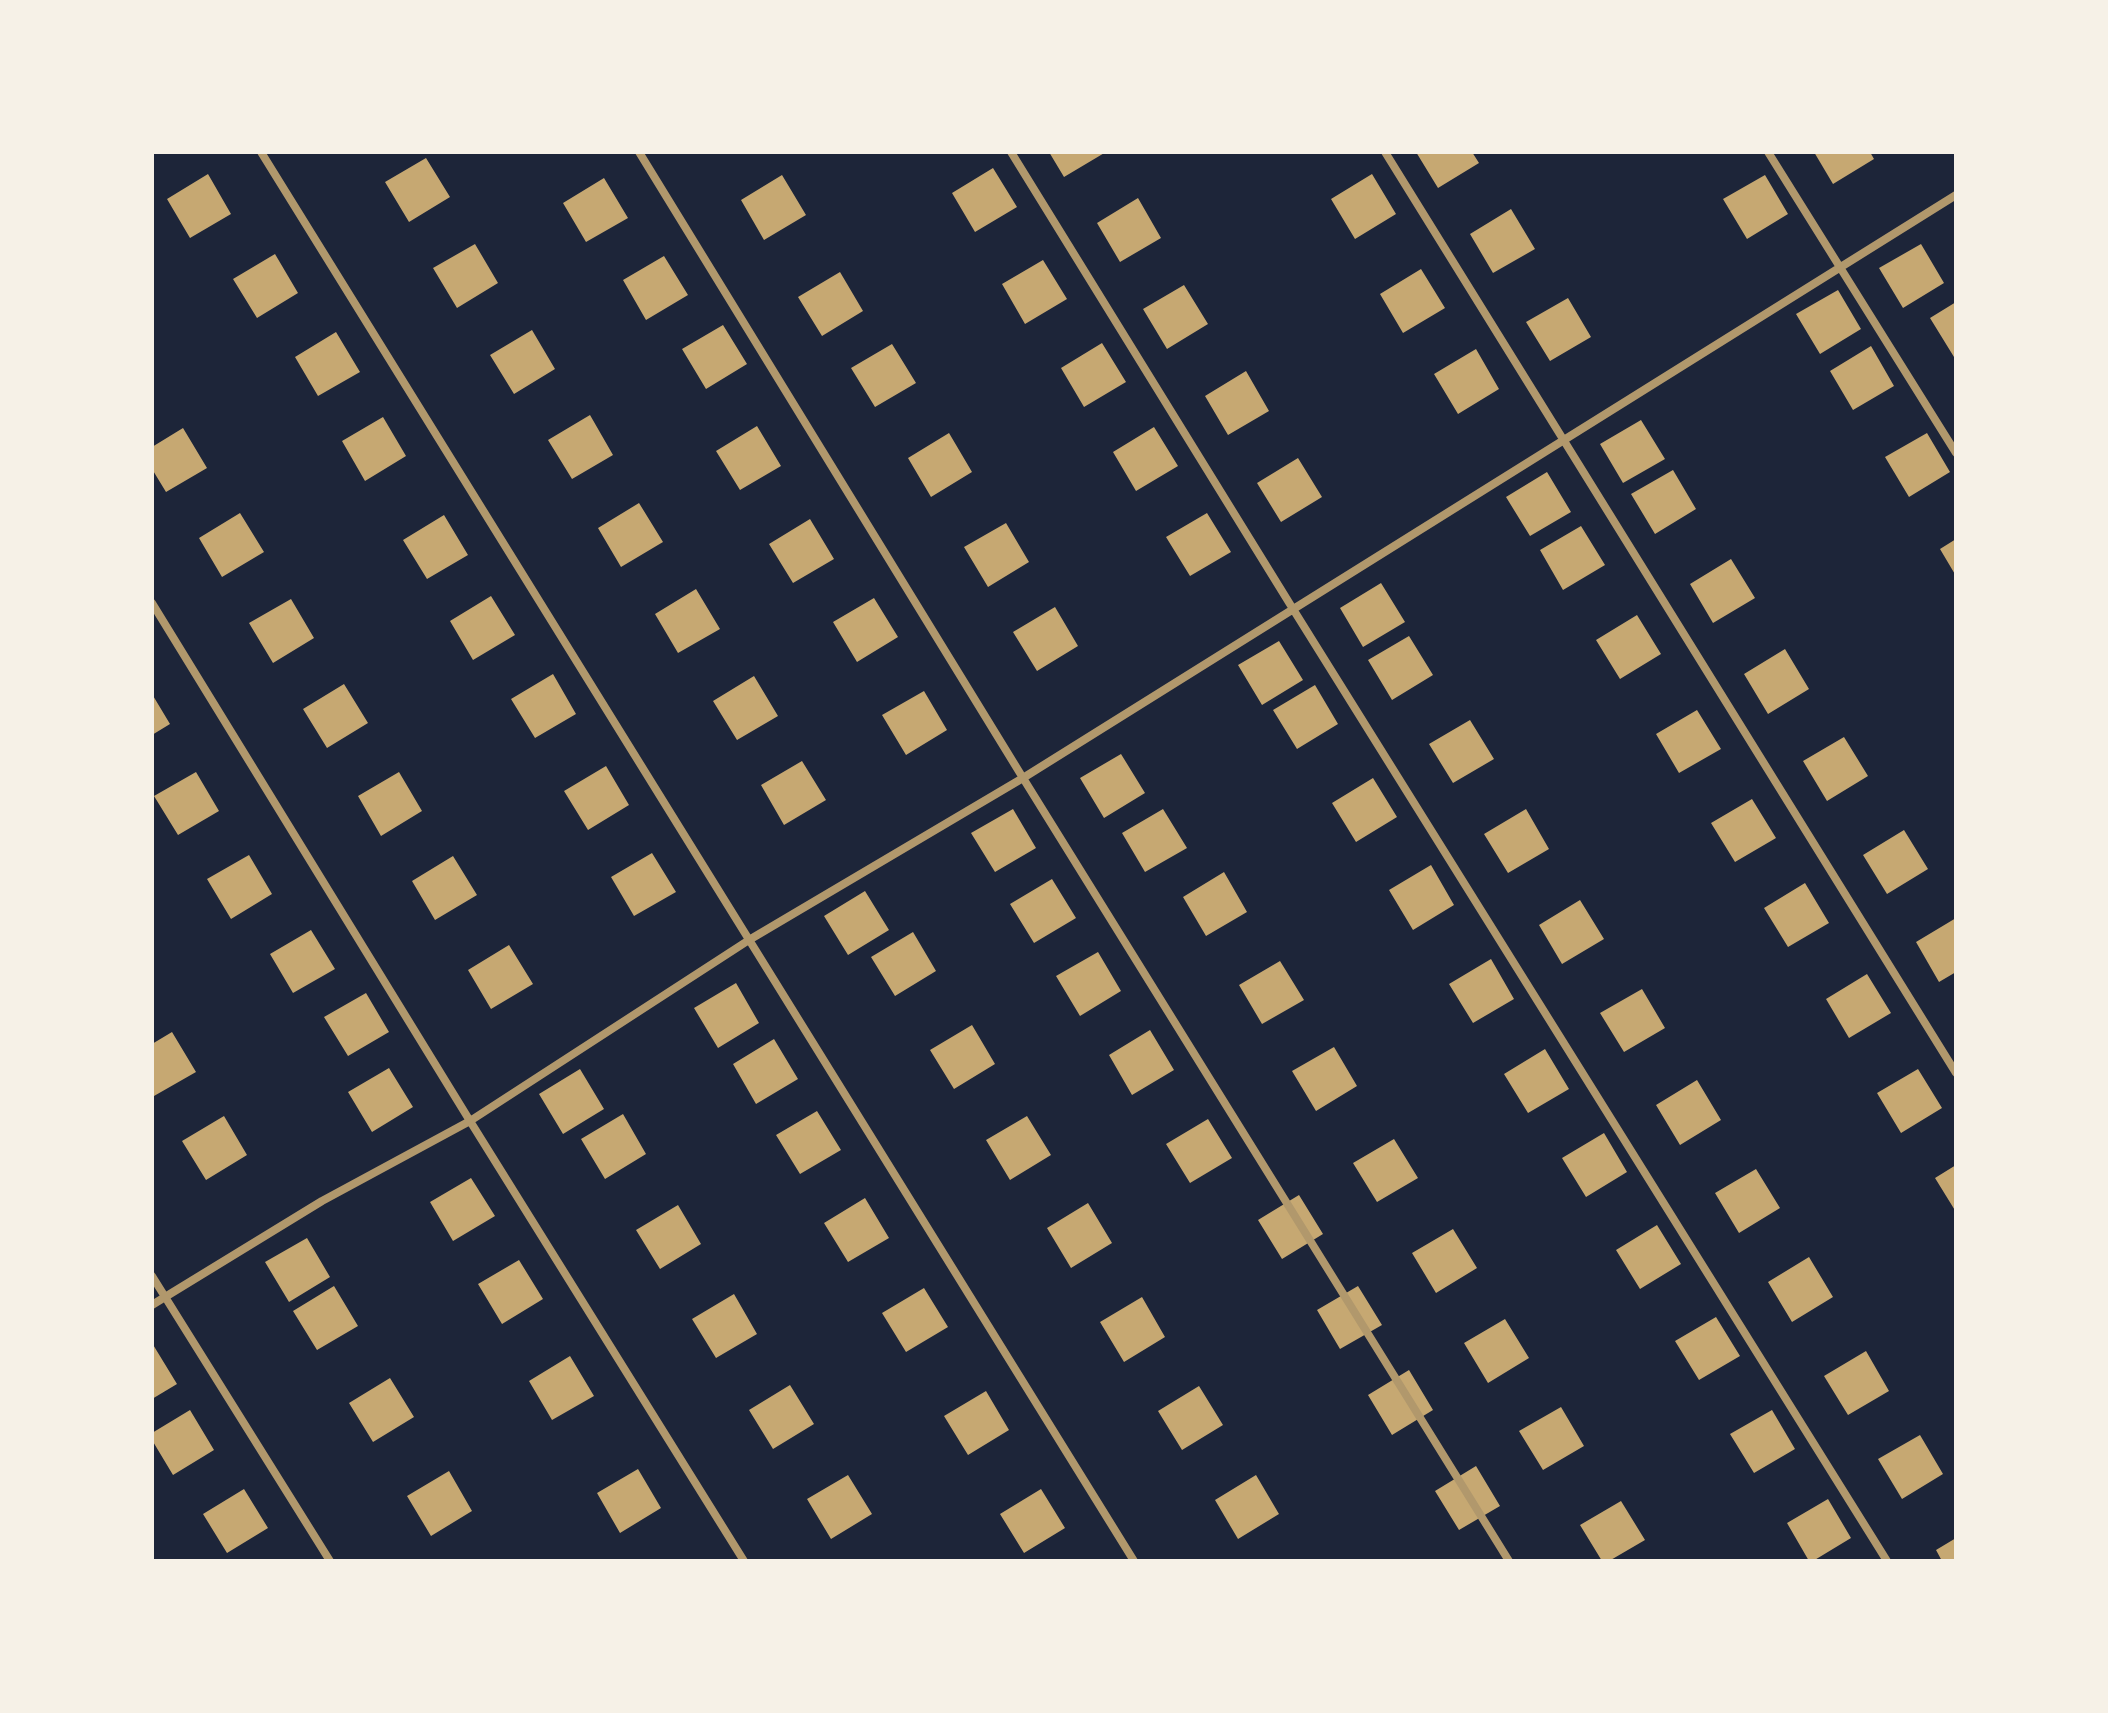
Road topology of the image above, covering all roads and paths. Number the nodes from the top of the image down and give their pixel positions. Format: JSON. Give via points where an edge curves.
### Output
{"nodes":[{"id":1,"x":261,"y":152,"type":"edge"},
{"id":2,"x":639,"y":152,"type":"edge"},
{"id":3,"x":1011,"y":152,"type":"edge"},
{"id":4,"x":1385,"y":152,"type":"edge"},
{"id":5,"x":1768,"y":152,"type":"edge"},
{"id":6,"x":1956,"y":195,"type":"edge"},
{"id":7,"x":1839,"y":266,"type":"junction"},
{"id":8,"x":1563,"y":441,"type":"junction"},
{"id":9,"x":1956,"y":453,"type":"edge"},
{"id":10,"x":152,"y":603,"type":"edge"},
{"id":11,"x":1293,"y":609,"type":"junction"},
{"id":12,"x":1023,"y":778,"type":"junction"},
{"id":13,"x":749,"y":940,"type":"junction"},
{"id":14,"x":1956,"y":1073,"type":"edge"},
{"id":15,"x":470,"y":1121,"type":"junction"},
{"id":16,"x":152,"y":1276,"type":"edge"},
{"id":17,"x":165,"y":1297,"type":"junction"},
{"id":18,"x":152,"y":1305,"type":"edge"},
{"id":19,"x":330,"y":1561,"type":"edge"},
{"id":20,"x":744,"y":1561,"type":"edge"},
{"id":21,"x":1134,"y":1561,"type":"edge"},
{"id":22,"x":1509,"y":1561,"type":"edge"},
{"id":23,"x":1887,"y":1561,"type":"edge"}],
"edges":[{"from":1,"to":13,"type":"street"},
{"from":2,"to":12,"type":"street"},
{"from":3,"to":11,"type":"street"},
{"from":4,"to":8,"type":"street"},
{"from":5,"to":7,"type":"street"},
{"from":6,"to":7,"type":"street"},
{"from":7,"to":8,"type":"street"},
{"from":7,"to":9,"type":"street"},
{"from":8,"to":11,"type":"street"},
{"from":8,"to":14,"type":"street"},
{"from":10,"to":15,"type":"street"},
{"from":11,"to":12,"type":"street"},
{"from":11,"to":23,"type":"street"},
{"from":12,"to":13,"type":"street"},
{"from":12,"to":22,"type":"street"},
{"from":13,"to":15,"type":"street"},
{"from":13,"to":21,"type":"street"},
{"from":15,"to":17,"type":"street","via":[[322,1201]]},
{"from":15,"to":20,"type":"street"},
{"from":16,"to":17,"type":"street"},
{"from":17,"to":18,"type":"street"},
{"from":17,"to":19,"type":"street"}]}
